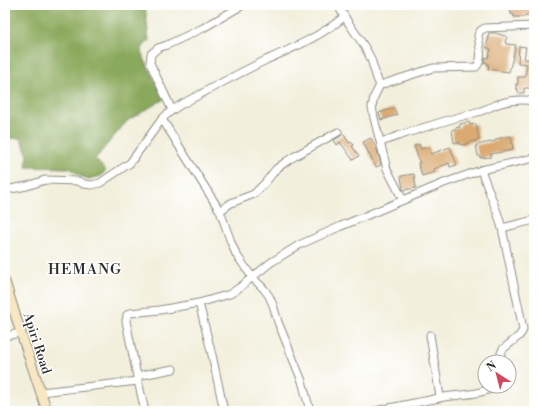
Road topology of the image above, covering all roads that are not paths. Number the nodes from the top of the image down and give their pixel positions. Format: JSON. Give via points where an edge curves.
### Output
{"nodes":[{"id":1,"x":243,"y":5,"type":"edge"},
{"id":2,"x":338,"y":5,"type":"edge"},
{"id":3,"x":344,"y":17,"type":"junction"},
{"id":4,"x":534,"y":26,"type":"edge"},
{"id":5,"x":380,"y":85,"type":"junction"},
{"id":6,"x":534,"y":101,"type":"edge"},
{"id":7,"x":172,"y":110,"type":"junction"},
{"id":8,"x":162,"y":119,"type":"junction"},
{"id":9,"x":338,"y":132,"type":"dead end"},
{"id":10,"x":381,"y":142,"type":"junction"},
{"id":11,"x":534,"y":158,"type":"edge"},
{"id":12,"x":481,"y":170,"type":"junction"},
{"id":13,"x":5,"y":190,"type":"edge"},
{"id":14,"x":403,"y":200,"type":"junction"},
{"id":15,"x":220,"y":211,"type":"junction"},
{"id":16,"x":534,"y":220,"type":"edge"},
{"id":17,"x":502,"y":228,"type":"junction"},
{"id":18,"x":252,"y":276,"type":"junction"},
{"id":19,"x":5,"y":282,"type":"edge"},
{"id":20,"x":199,"y":303,"type":"junction"},
{"id":21,"x":20,"y":333,"type":"junction"},
{"id":22,"x":430,"y":334,"type":"dead end"},
{"id":23,"x":5,"y":336,"type":"edge"},
{"id":24,"x":500,"y":354,"type":"edge"},
{"id":25,"x":173,"y":369,"type":"dead end"},
{"id":26,"x":137,"y":379,"type":"junction"},
{"id":27,"x":41,"y":392,"type":"junction"},
{"id":28,"x":477,"y":393,"type":"edge"},
{"id":29,"x":440,"y":398,"type":"junction"},
{"id":30,"x":47,"y":411,"type":"edge"},
{"id":31,"x":145,"y":411,"type":"edge"},
{"id":32,"x":224,"y":411,"type":"edge"},
{"id":33,"x":310,"y":411,"type":"edge"},
{"id":34,"x":375,"y":411,"type":"edge"}],
"edges":[{"from":1,"to":7,"type":"street","via":[[202,28],[158,48],[151,54],[150,63]]},
{"from":2,"to":3,"type":"street"},
{"from":3,"to":5,"type":"street","via":[[369,54]]},
{"from":3,"to":7,"type":"street","via":[[300,45],[229,78]]},
{"from":4,"to":5,"type":"street","via":[[481,30],[478,35],[481,59],[476,67],[433,68]]},
{"from":5,"to":10,"type":"street","via":[[372,107]]},
{"from":6,"to":10,"type":"street","via":[[508,101]]},
{"from":7,"to":8,"type":"street"},
{"from":8,"to":13,"type":"street","via":[[130,163],[100,183],[92,185],[78,180],[44,180]]},
{"from":8,"to":15,"type":"street"},
{"from":9,"to":15,"type":"street","via":[[276,169],[254,194],[234,201]]},
{"from":10,"to":14,"type":"street","via":[[387,168]]},
{"from":11,"to":12,"type":"street"},
{"from":12,"to":14,"type":"street"},
{"from":12,"to":17,"type":"street"},
{"from":14,"to":18,"type":"street","via":[[299,245]]},
{"from":15,"to":18,"type":"street","via":[[236,254]]},
{"from":16,"to":17,"type":"street"},
{"from":17,"to":24,"type":"street","via":[[523,328],[519,336],[502,349]]},
{"from":18,"to":20,"type":"street","via":[[230,294]]},
{"from":18,"to":33,"type":"street","via":[[273,304],[302,381]]},
{"from":19,"to":21,"type":"street","name":"Apiri Road"},
{"from":20,"to":26,"type":"street","via":[[128,315],[126,321]]},
{"from":20,"to":32,"type":"street"},
{"from":21,"to":23,"type":"street"},
{"from":21,"to":27,"type":"street","name":"Apiri Road"},
{"from":22,"to":29,"type":"street"},
{"from":25,"to":26,"type":"street"},
{"from":26,"to":27,"type":"street"},
{"from":26,"to":31,"type":"street"},
{"from":27,"to":30,"type":"street","name":"Apiri Road"},
{"from":28,"to":29,"type":"street"},
{"from":29,"to":34,"type":"street"}]}
